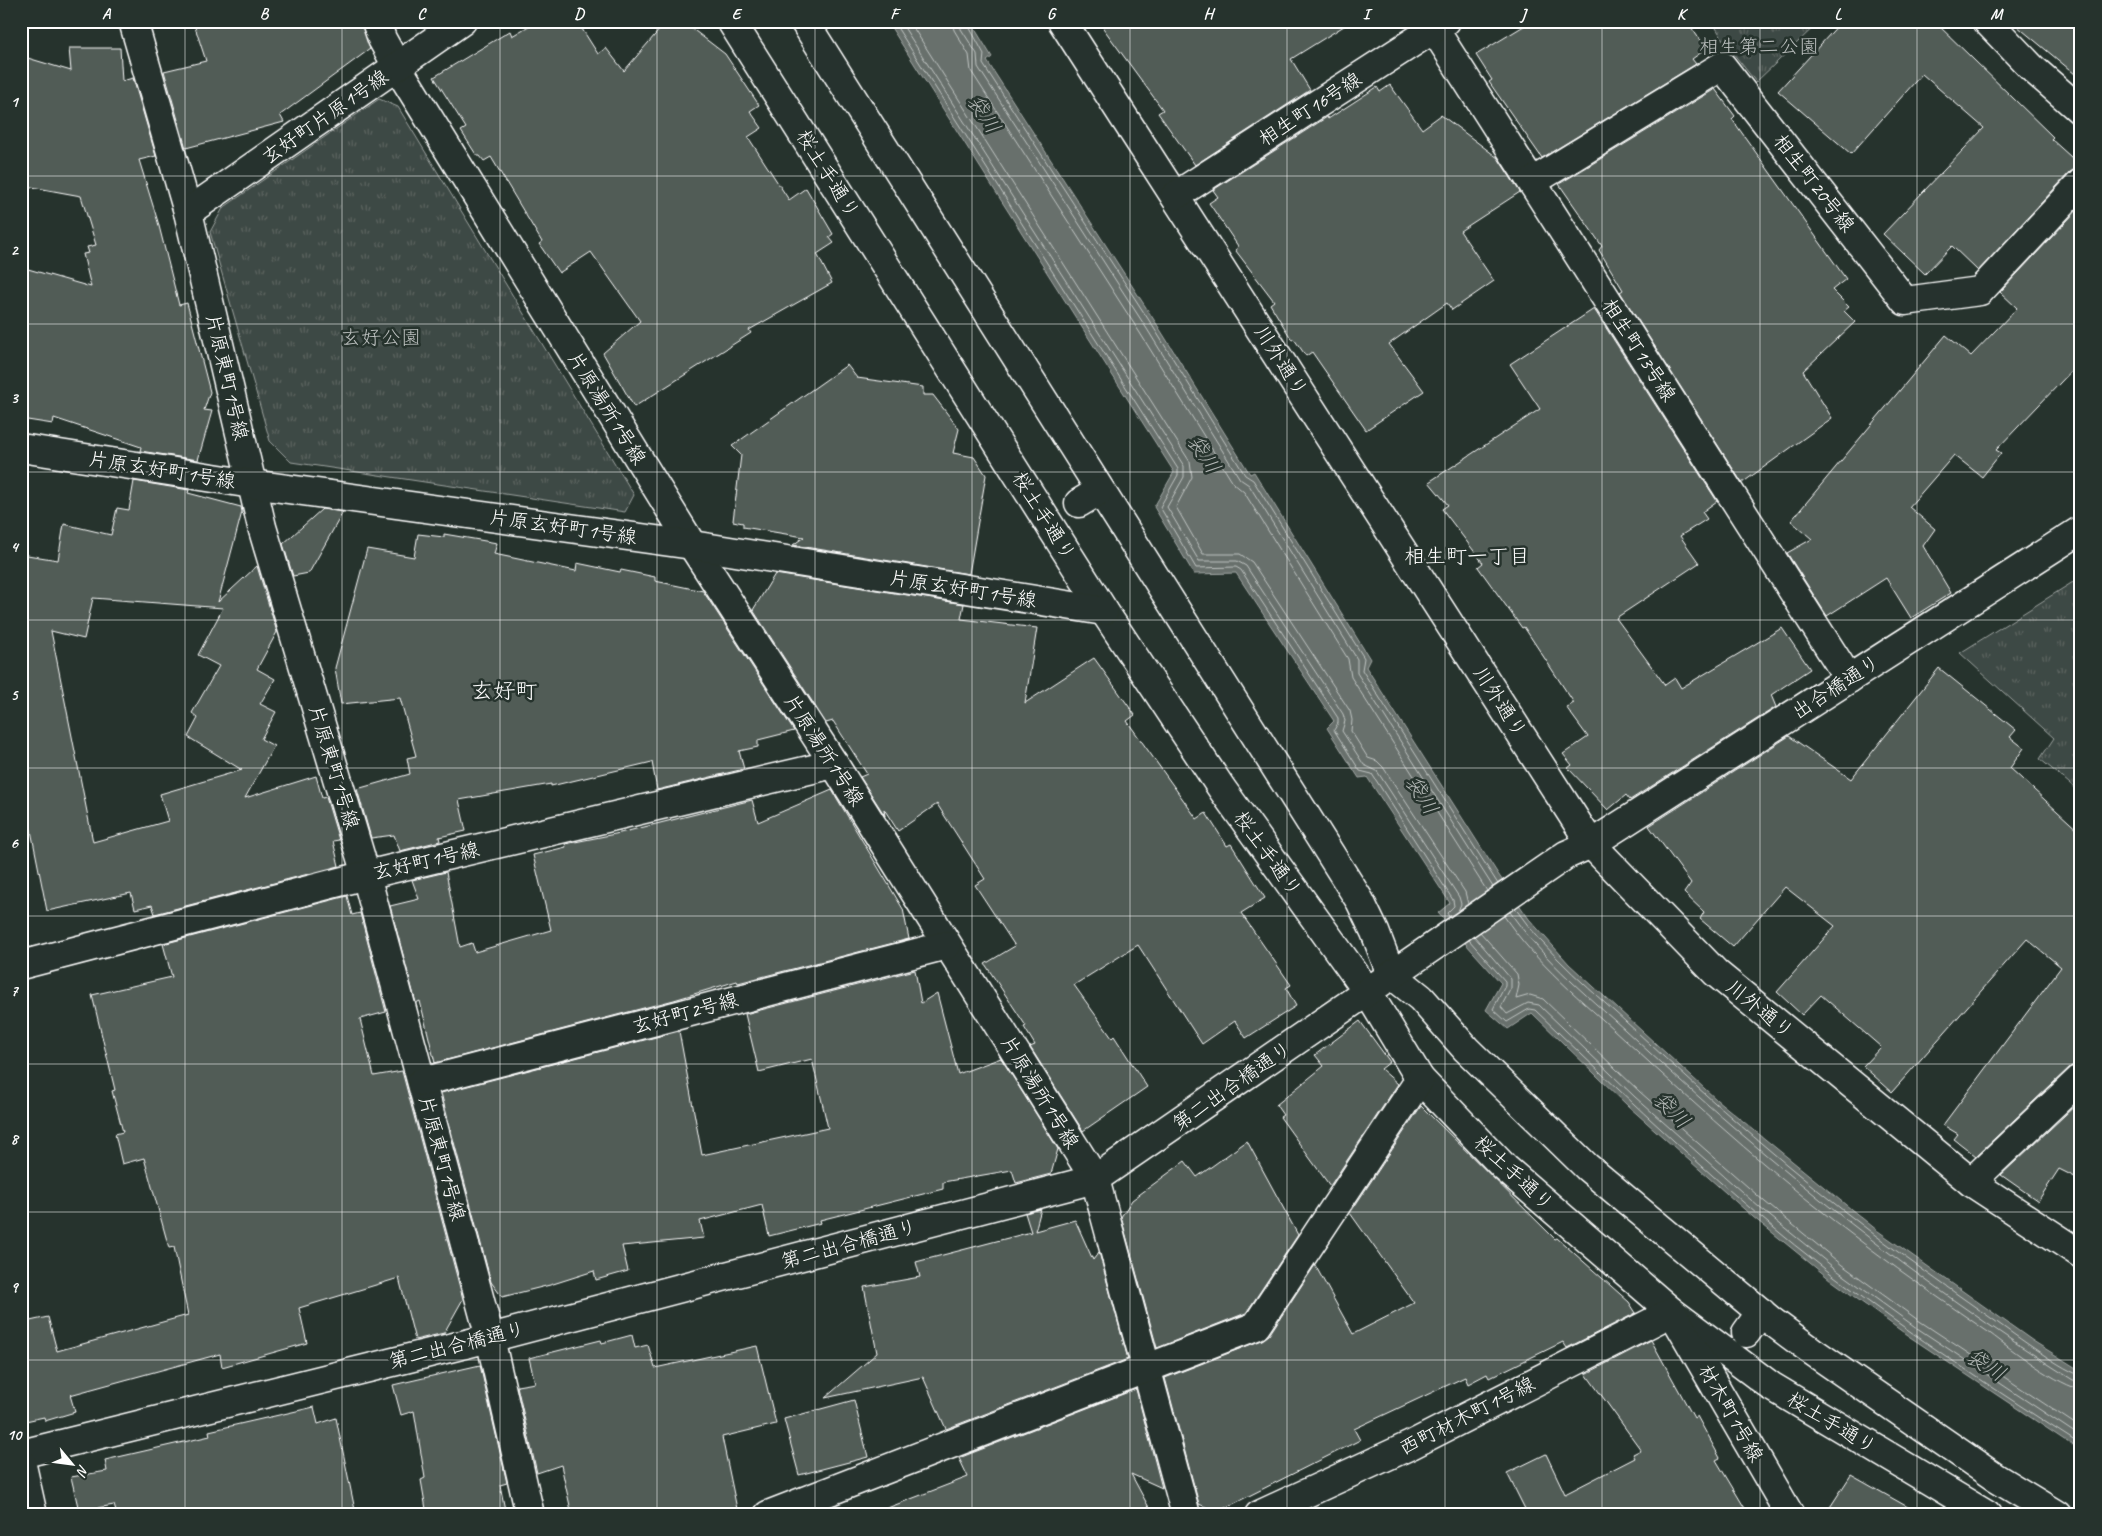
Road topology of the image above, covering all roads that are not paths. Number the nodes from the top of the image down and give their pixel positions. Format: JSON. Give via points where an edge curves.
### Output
{"nodes":[{"id":1,"x":133,"y":21,"type":"edge"},
{"id":2,"x":376,"y":21,"type":"edge"},
{"id":3,"x":462,"y":21,"type":"edge"},
{"id":4,"x":731,"y":21,"type":"edge"},
{"id":5,"x":804,"y":21,"type":"edge"},
{"id":6,"x":1062,"y":21,"type":"edge"},
{"id":7,"x":1987,"y":21,"type":"edge"},
{"id":8,"x":1436,"y":24,"type":"edge"},
{"id":9,"x":398,"y":68,"type":"junction"},
{"id":10,"x":2081,"y":111,"type":"edge"},
{"id":11,"x":1532,"y":182,"type":"junction"},
{"id":12,"x":2081,"y":183,"type":"edge"},
{"id":13,"x":1175,"y":196,"type":"junction"},
{"id":14,"x":188,"y":212,"type":"junction"},
{"id":15,"x":21,"y":448,"type":"edge"},
{"id":16,"x":252,"y":484,"type":"junction"},
{"id":17,"x":2081,"y":530,"type":"edge"},
{"id":18,"x":692,"y":546,"type":"junction"},
{"id":19,"x":1104,"y":611,"type":"junction"},
{"id":20,"x":1850,"y":679,"type":"junction"},
{"id":21,"x":834,"y":764,"type":"junction"},
{"id":22,"x":1591,"y":844,"type":"junction"},
{"id":23,"x":366,"y":875,"type":"junction"},
{"id":24,"x":947,"y":944,"type":"junction"},
{"id":25,"x":21,"y":965,"type":"edge"},
{"id":26,"x":1391,"y":974,"type":"junction"},
{"id":27,"x":1367,"y":991,"type":"junction"},
{"id":28,"x":2081,"y":1078,"type":"edge"},
{"id":29,"x":1420,"y":1079,"type":"junction"},
{"id":30,"x":422,"y":1082,"type":"junction"},
{"id":31,"x":1095,"y":1179,"type":"junction"},
{"id":32,"x":1971,"y":1182,"type":"junction"},
{"id":33,"x":2081,"y":1254,"type":"edge"},
{"id":34,"x":1672,"y":1312,"type":"junction"},
{"id":35,"x":490,"y":1338,"type":"junction"},
{"id":36,"x":1146,"y":1369,"type":"junction"},
{"id":37,"x":21,"y":1454,"type":"edge"},
{"id":38,"x":21,"y":1461,"type":"edge"},
{"id":39,"x":33,"y":1515,"type":"edge"},
{"id":40,"x":530,"y":1515,"type":"edge"},
{"id":41,"x":768,"y":1515,"type":"edge"},
{"id":42,"x":1186,"y":1515,"type":"edge"},
{"id":43,"x":1260,"y":1515,"type":"edge"},
{"id":44,"x":1790,"y":1515,"type":"edge"},
{"id":45,"x":1987,"y":1515,"type":"edge"},
{"id":46,"x":2057,"y":1515,"type":"edge"}],
"edges":[{"from":1,"to":14,"type":"street","name":"片原東町1号線"},
{"from":2,"to":9,"type":"street","name":"片原湯所1号線"},
{"from":3,"to":9,"type":"street","name":"玄好町片原1号線"},
{"from":4,"to":19,"type":"street","name":"桜土手通り"},
{"from":5,"to":26,"type":"street","via":[[1089,497],[1360,901]]},
{"from":6,"to":13,"type":"street","name":"川外通り"},
{"from":7,"to":10,"type":"street","via":[[2032,68]]},
{"from":8,"to":11,"type":"street","name":"相生町13号線"},
{"from":8,"to":13,"type":"street","name":"相生町16号線"},
{"from":9,"to":14,"type":"street","name":"玄好町片原1号線"},
{"from":9,"to":18,"type":"street","name":"片原湯所1号線"},
{"from":11,"to":12,"type":"street","name":"相生町20号線","via":[[1722,66],[1905,301],[1980,291]]},
{"from":11,"to":20,"type":"street","name":"相生町13号線"},
{"from":13,"to":22,"type":"street","name":"川外通り"},
{"from":14,"to":16,"type":"street","name":"片原東町1号線"},
{"from":15,"to":16,"type":"street","name":"片原玄好町1号線"},
{"from":16,"to":18,"type":"street","name":"片原玄好町1号線"},
{"from":16,"to":23,"type":"street","name":"片原東町1号線"},
{"from":17,"to":20,"type":"street","name":"出合橋通り"},
{"from":18,"to":19,"type":"street","name":"片原玄好町1号線"},
{"from":18,"to":21,"type":"street","name":"片原湯所1号線"},
{"from":19,"to":27,"type":"street","name":"桜土手通り","via":[[1222,789]]},
{"from":20,"to":22,"type":"street","name":"出合橋通り"},
{"from":21,"to":23,"type":"street","name":"玄好町1号線"},
{"from":21,"to":24,"type":"street","name":"片原湯所1号線"},
{"from":22,"to":26,"type":"street","name":"第二出合橋通り","via":[[1566,855]]},
{"from":22,"to":32,"type":"street","name":"川外通り","via":[[1716,973]]},
{"from":23,"to":25,"type":"street","name":"玄好町1号線"},
{"from":23,"to":30,"type":"street","name":"片原東町1号線"},
{"from":24,"to":30,"type":"street","name":"玄好町2号線"},
{"from":24,"to":31,"type":"street","name":"片原湯所1号線"},
{"from":26,"to":27,"type":"street","name":"第二出合橋通り"},
{"from":26,"to":46,"type":"street","via":[[1421,998],[1466,1049],[1753,1323],[1812,1351],[1996,1478]]},
{"from":27,"to":29,"type":"street","name":"桜土手通り"},
{"from":27,"to":31,"type":"street","name":"第二出合橋通り"},
{"from":28,"to":32,"type":"street"},
{"from":29,"to":34,"type":"street","name":"桜土手通り","via":[[1505,1168]]},
{"from":29,"to":36,"type":"street","via":[[1256,1326]]},
{"from":30,"to":35,"type":"street","name":"片原東町1号線"},
{"from":31,"to":35,"type":"street","name":"第二出合橋通り"},
{"from":31,"to":36,"type":"street","name":"片原湯所1号線"},
{"from":32,"to":33,"type":"street","name":"川外通り"},
{"from":34,"to":43,"type":"street","name":"西町材木町1号線","via":[[1411,1445]]},
{"from":34,"to":44,"type":"street","name":"材木町1号線"},
{"from":34,"to":45,"type":"street","name":"桜土手通り","via":[[1770,1386]]},
{"from":35,"to":37,"type":"street","name":"第二出合橋通り"},
{"from":35,"to":40,"type":"street","name":"片原東町1号線"},
{"from":36,"to":41,"type":"street"},
{"from":36,"to":42,"type":"street","name":"片原湯所1号線"},
{"from":38,"to":39,"type":"street"}]}
